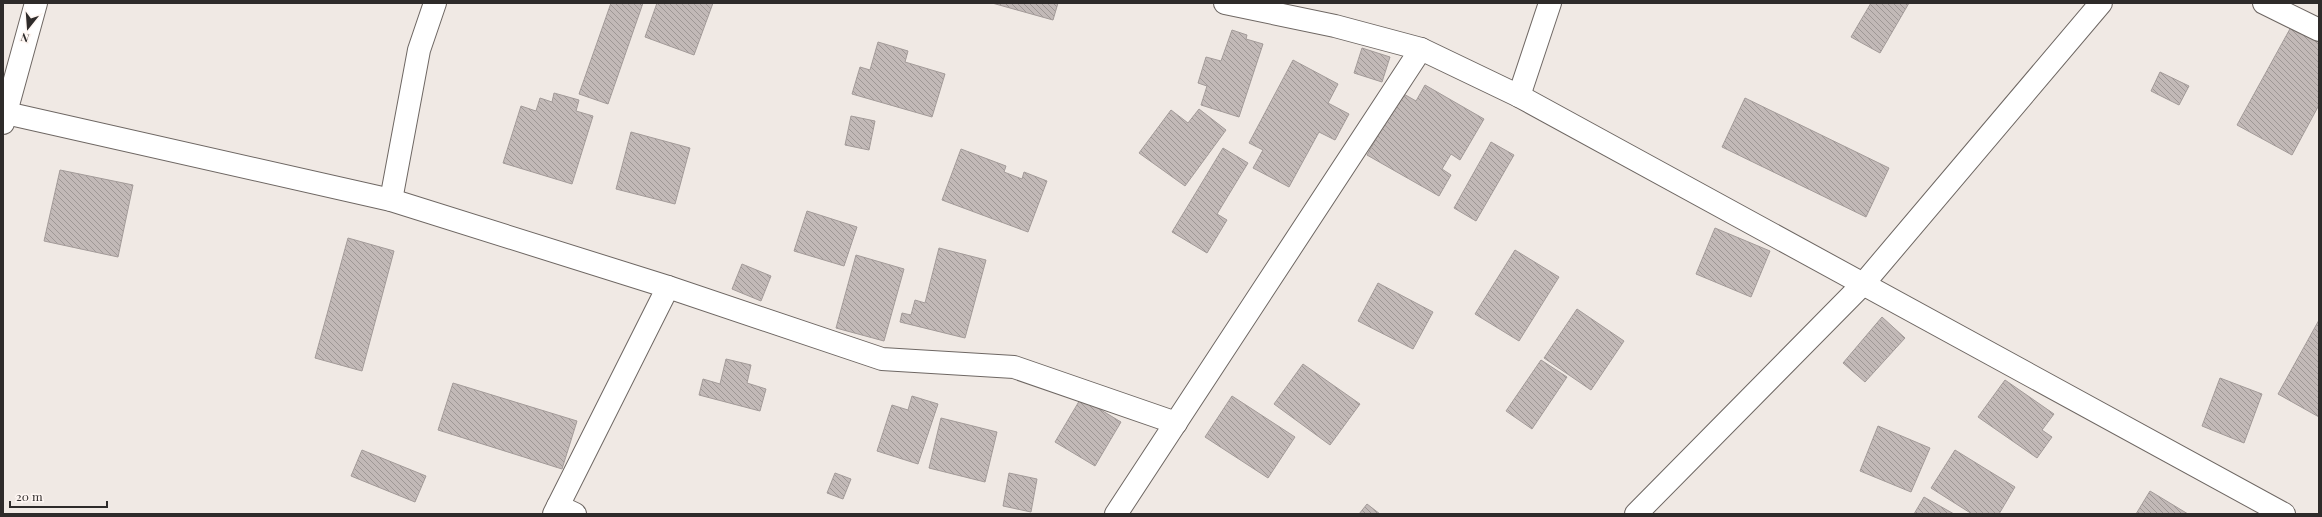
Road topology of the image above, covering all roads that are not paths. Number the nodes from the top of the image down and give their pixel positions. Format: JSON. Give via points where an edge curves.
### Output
{"nodes":[{"id":1,"x":36,"y":3,"type":"edge"},
{"id":2,"x":435,"y":3,"type":"edge"},
{"id":3,"x":1225,"y":3,"type":"edge"},
{"id":4,"x":1550,"y":3,"type":"edge"},
{"id":5,"x":2101,"y":3,"type":"edge"},
{"id":6,"x":2264,"y":3,"type":"edge"},
{"id":7,"x":2319,"y":30,"type":"edge"},
{"id":8,"x":1421,"y":49,"type":"junction"},
{"id":9,"x":1519,"y":96,"type":"junction"},
{"id":10,"x":4,"y":118,"type":"edge"},
{"id":11,"x":391,"y":200,"type":"junction"},
{"id":12,"x":1864,"y":283,"type":"junction"},
{"id":13,"x":668,"y":287,"type":"junction"},
{"id":14,"x":1176,"y":422,"type":"junction"},
{"id":15,"x":563,"y":511,"type":"edge"},
{"id":16,"x":1116,"y":514,"type":"edge"},
{"id":17,"x":1636,"y":514,"type":"edge"},
{"id":18,"x":2284,"y":514,"type":"edge"}],
"edges":[{"from":1,"to":10,"type":"street"},
{"from":2,"to":11,"type":"street","via":[[419,50]]},
{"from":3,"to":8,"type":"street","via":[[1335,26]]},
{"from":4,"to":9,"type":"street"},
{"from":5,"to":12,"type":"street"},
{"from":6,"to":7,"type":"street"},
{"from":8,"to":9,"type":"street"},
{"from":8,"to":14,"type":"street"},
{"from":9,"to":12,"type":"street"},
{"from":10,"to":11,"type":"street"},
{"from":11,"to":13,"type":"street"},
{"from":12,"to":17,"type":"street"},
{"from":12,"to":18,"type":"street"},
{"from":13,"to":14,"type":"street","via":[[882,359],[1014,367]]},
{"from":13,"to":15,"type":"street"},
{"from":14,"to":16,"type":"street"}]}
